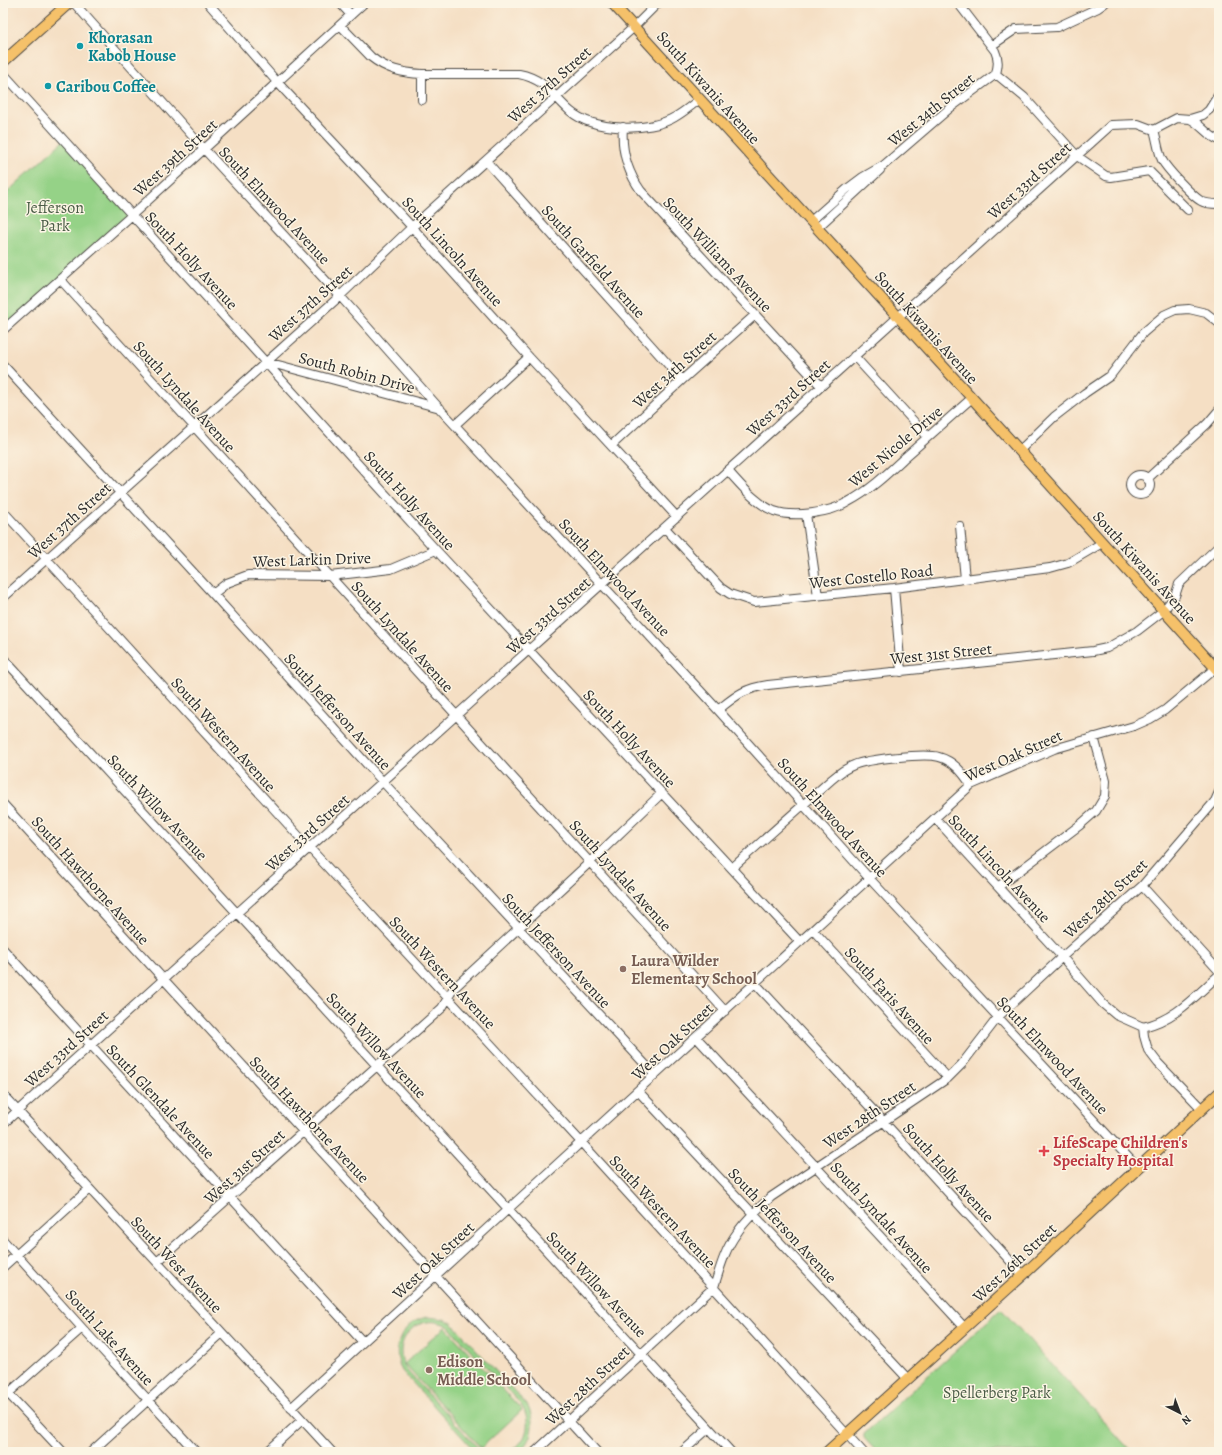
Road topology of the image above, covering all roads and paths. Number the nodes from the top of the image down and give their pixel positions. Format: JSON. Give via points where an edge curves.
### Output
{"nodes":[{"id":1,"x":69,"y":3,"type":"edge"},
{"id":2,"x":74,"y":3,"type":"edge"},
{"id":3,"x":208,"y":3,"type":"edge"},
{"id":4,"x":340,"y":3,"type":"edge"},
{"id":5,"x":364,"y":3,"type":"edge"},
{"id":6,"x":612,"y":3,"type":"edge"},
{"id":7,"x":658,"y":3,"type":"edge"},
{"id":8,"x":958,"y":3,"type":"edge"},
{"id":9,"x":1105,"y":3,"type":"edge"},
{"id":10,"x":351,"y":15,"type":"junction"},
{"id":11,"x":340,"y":25,"type":"junction"},
{"id":12,"x":634,"y":27,"type":"junction"},
{"id":13,"x":992,"y":46,"type":"junction"},
{"id":14,"x":3,"y":62,"type":"edge"},
{"id":15,"x":3,"y":73,"type":"edge"},
{"id":16,"x":422,"y":74,"type":"junction"},
{"id":17,"x":996,"y":74,"type":"junction"},
{"id":18,"x":278,"y":83,"type":"junction"},
{"id":19,"x":1219,"y":94,"type":"edge"},
{"id":20,"x":556,"y":97,"type":"junction"},
{"id":21,"x":700,"y":99,"type":"junction"},
{"id":22,"x":422,"y":100,"type":"dead end"},
{"id":23,"x":1190,"y":119,"type":"junction"},
{"id":24,"x":623,"y":127,"type":"junction"},
{"id":25,"x":1154,"y":130,"type":"junction"},
{"id":26,"x":1219,"y":140,"type":"edge"},
{"id":27,"x":204,"y":149,"type":"junction"},
{"id":28,"x":1077,"y":156,"type":"junction"},
{"id":29,"x":486,"y":161,"type":"junction"},
{"id":30,"x":1219,"y":204,"type":"edge"},
{"id":31,"x":1188,"y":210,"type":"dead end"},
{"id":32,"x":132,"y":215,"type":"junction"},
{"id":33,"x":814,"y":224,"type":"junction"},
{"id":34,"x":412,"y":227,"type":"junction"},
{"id":35,"x":60,"y":279,"type":"junction"},
{"id":36,"x":340,"y":296,"type":"junction"},
{"id":37,"x":756,"y":315,"type":"junction"},
{"id":38,"x":897,"y":317,"type":"junction"},
{"id":39,"x":1219,"y":323,"type":"edge"},
{"id":40,"x":3,"y":330,"type":"edge"},
{"id":41,"x":854,"y":356,"type":"junction"},
{"id":42,"x":529,"y":357,"type":"junction"},
{"id":43,"x":266,"y":362,"type":"junction"},
{"id":44,"x":3,"y":365,"type":"edge"},
{"id":45,"x":682,"y":380,"type":"junction"},
{"id":46,"x":821,"y":386,"type":"junction"},
{"id":47,"x":972,"y":398,"type":"junction"},
{"id":48,"x":440,"y":409,"type":"junction"},
{"id":49,"x":1219,"y":410,"type":"edge"},
{"id":50,"x":456,"y":424,"type":"junction"},
{"id":51,"x":194,"y":426,"type":"junction"},
{"id":52,"x":928,"y":438,"type":"junction"},
{"id":53,"x":612,"y":445,"type":"junction"},
{"id":54,"x":1019,"y":451,"type":"junction"},
{"id":55,"x":728,"y":471,"type":"junction"},
{"id":56,"x":1147,"y":479,"type":"dead end"},
{"id":57,"x":120,"y":492,"type":"junction"},
{"id":58,"x":3,"y":511,"type":"edge"},
{"id":59,"x":806,"y":514,"type":"junction"},
{"id":60,"x":677,"y":517,"type":"junction"},
{"id":61,"x":960,"y":526,"type":"dead end"},
{"id":62,"x":665,"y":528,"type":"junction"},
{"id":63,"x":1102,"y":542,"type":"junction"},
{"id":64,"x":1219,"y":546,"type":"edge"},
{"id":65,"x":436,"y":550,"type":"junction"},
{"id":66,"x":47,"y":559,"type":"junction"},
{"id":67,"x":330,"y":576,"type":"junction"},
{"id":68,"x":965,"y":579,"type":"junction"},
{"id":69,"x":602,"y":585,"type":"junction"},
{"id":70,"x":894,"y":588,"type":"junction"},
{"id":71,"x":213,"y":594,"type":"junction"},
{"id":72,"x":818,"y":596,"type":"junction"},
{"id":73,"x":3,"y":598,"type":"edge"},
{"id":74,"x":1164,"y":611,"type":"junction"},
{"id":75,"x":530,"y":650,"type":"junction"},
{"id":76,"x":3,"y":658,"type":"edge"},
{"id":77,"x":1218,"y":668,"type":"edge"},
{"id":78,"x":901,"y":672,"type":"junction"},
{"id":79,"x":718,"y":710,"type":"junction"},
{"id":80,"x":456,"y":716,"type":"junction"},
{"id":81,"x":1094,"y":737,"type":"junction"},
{"id":82,"x":383,"y":782,"type":"junction"},
{"id":83,"x":971,"y":785,"type":"junction"},
{"id":84,"x":1219,"y":792,"type":"edge"},
{"id":85,"x":662,"y":793,"type":"junction"},
{"id":86,"x":1217,"y":803,"type":"edge"},
{"id":87,"x":3,"y":804,"type":"edge"},
{"id":88,"x":803,"y":805,"type":"junction"},
{"id":89,"x":935,"y":818,"type":"junction"},
{"id":90,"x":310,"y":848,"type":"junction"},
{"id":91,"x":590,"y":862,"type":"junction"},
{"id":92,"x":732,"y":868,"type":"junction"},
{"id":93,"x":869,"y":878,"type":"junction"},
{"id":94,"x":1142,"y":886,"type":"junction"},
{"id":95,"x":998,"y":887,"type":"junction"},
{"id":96,"x":237,"y":913,"type":"junction"},
{"id":97,"x":518,"y":928,"type":"junction"},
{"id":98,"x":813,"y":930,"type":"junction"},
{"id":99,"x":800,"y":942,"type":"junction"},
{"id":100,"x":3,"y":949,"type":"edge"},
{"id":101,"x":1062,"y":957,"type":"junction"},
{"id":102,"x":1219,"y":971,"type":"edge"},
{"id":103,"x":1219,"y":975,"type":"edge"},
{"id":104,"x":163,"y":980,"type":"junction"},
{"id":105,"x":755,"y":983,"type":"junction"},
{"id":106,"x":448,"y":998,"type":"junction"},
{"id":107,"x":725,"y":1011,"type":"junction"},
{"id":108,"x":999,"y":1016,"type":"junction"},
{"id":109,"x":1143,"y":1027,"type":"junction"},
{"id":110,"x":696,"y":1037,"type":"junction"},
{"id":111,"x":90,"y":1045,"type":"junction"},
{"id":112,"x":378,"y":1066,"type":"junction"},
{"id":113,"x":655,"y":1075,"type":"junction"},
{"id":114,"x":948,"y":1078,"type":"junction"},
{"id":115,"x":638,"y":1091,"type":"junction"},
{"id":116,"x":1219,"y":1093,"type":"edge"},
{"id":117,"x":3,"y":1095,"type":"edge"},
{"id":118,"x":1202,"y":1109,"type":"junction"},
{"id":119,"x":18,"y":1111,"type":"junction"},
{"id":120,"x":884,"y":1122,"type":"junction"},
{"id":121,"x":3,"y":1124,"type":"edge"},
{"id":122,"x":303,"y":1132,"type":"junction"},
{"id":123,"x":581,"y":1142,"type":"junction"},
{"id":124,"x":817,"y":1166,"type":"junction"},
{"id":125,"x":1138,"y":1168,"type":"junction"},
{"id":126,"x":88,"y":1190,"type":"junction"},
{"id":127,"x":230,"y":1197,"type":"junction"},
{"id":128,"x":509,"y":1209,"type":"junction"},
{"id":129,"x":753,"y":1213,"type":"junction"},
{"id":130,"x":3,"y":1240,"type":"edge"},
{"id":131,"x":16,"y":1254,"type":"junction"},
{"id":132,"x":157,"y":1262,"type":"junction"},
{"id":133,"x":3,"y":1266,"type":"edge"},
{"id":134,"x":436,"y":1275,"type":"junction"},
{"id":135,"x":1023,"y":1275,"type":"junction"},
{"id":136,"x":714,"y":1287,"type":"junction"},
{"id":137,"x":82,"y":1328,"type":"junction"},
{"id":138,"x":965,"y":1328,"type":"junction"},
{"id":139,"x":222,"y":1332,"type":"junction"},
{"id":140,"x":363,"y":1342,"type":"junction"},
{"id":141,"x":642,"y":1353,"type":"junction"},
{"id":142,"x":908,"y":1380,"type":"junction"},
{"id":143,"x":5,"y":1393,"type":"edge"},
{"id":144,"x":148,"y":1400,"type":"junction"},
{"id":145,"x":291,"y":1408,"type":"junction"},
{"id":146,"x":302,"y":1420,"type":"junction"},
{"id":147,"x":569,"y":1421,"type":"junction"},
{"id":148,"x":709,"y":1428,"type":"junction"},
{"id":149,"x":847,"y":1434,"type":"junction"},
{"id":150,"x":63,"y":1452,"type":"edge"},
{"id":151,"x":91,"y":1452,"type":"edge"},
{"id":152,"x":196,"y":1452,"type":"edge"},
{"id":153,"x":267,"y":1452,"type":"edge"},
{"id":154,"x":332,"y":1452,"type":"edge"},
{"id":155,"x":534,"y":1452,"type":"edge"},
{"id":156,"x":597,"y":1452,"type":"edge"},
{"id":157,"x":682,"y":1452,"type":"edge"},
{"id":158,"x":731,"y":1452,"type":"edge"},
{"id":159,"x":827,"y":1452,"type":"edge"},
{"id":160,"x":863,"y":1452,"type":"edge"}],
"edges":[{"from":1,"to":14,"type":"main road"},
{"from":2,"to":27,"type":"street","name":"South Elmwood Avenue"},
{"from":3,"to":18,"type":"street","name":"South Lincoln Avenue"},
{"from":4,"to":10,"type":"street"},
{"from":5,"to":10,"type":"street","name":"West 39th Street"},
{"from":6,"to":12,"type":"main road","name":"South Kiwanis Avenue"},
{"from":7,"to":12,"type":"street","name":"West 37th Street"},
{"from":8,"to":13,"type":"street"},
{"from":9,"to":13,"type":"street","via":[[1057,27],[1016,29]]},
{"from":10,"to":11,"type":"street","name":"West 39th Street"},
{"from":11,"to":16,"type":"street","via":[[377,61],[394,70]]},
{"from":11,"to":18,"type":"street","name":"West 39th Street"},
{"from":12,"to":20,"type":"street","name":"West 37th Street"},
{"from":12,"to":21,"type":"main road","name":"South Kiwanis Avenue"},
{"from":13,"to":17,"type":"street","via":[[999,58]]},
{"from":15,"to":32,"type":"street","name":"South Holly Avenue"},
{"from":16,"to":20,"type":"street","via":[[523,75],[543,83]]},
{"from":16,"to":22,"type":"street"},
{"from":17,"to":28,"type":"street","via":[[1024,97]]},
{"from":17,"to":33,"type":"street","name":"West 34th Street","via":[[950,108],[884,165],[852,185]]},
{"from":18,"to":27,"type":"street","name":"West 39th Street"},
{"from":18,"to":34,"type":"street","name":"South Lincoln Avenue"},
{"from":19,"to":23,"type":"street","via":[[1209,110]]},
{"from":20,"to":24,"type":"street","via":[[570,111],[588,122]]},
{"from":20,"to":29,"type":"street","name":"West 37th Street"},
{"from":21,"to":24,"type":"street","via":[[664,122],[643,127]]},
{"from":21,"to":33,"type":"main road","name":"South Kiwanis Avenue"},
{"from":23,"to":25,"type":"street","via":[[1177,118]]},
{"from":23,"to":26,"type":"street"},
{"from":24,"to":37,"type":"street","name":"South Williams Avenue","via":[[625,159],[641,192]]},
{"from":25,"to":28,"type":"street","name":"West 33rd Street","via":[[1138,124],[1111,125]]},
{"from":25,"to":30,"type":"street","via":[[1160,154],[1167,167],[1199,200],[1208,204]]},
{"from":27,"to":32,"type":"street","name":"West 39th Street"},
{"from":27,"to":36,"type":"street","name":"South Elmwood Avenue"},
{"from":28,"to":31,"type":"street","via":[[1106,176],[1115,177],[1149,171]]},
{"from":28,"to":38,"type":"street","name":"West 33rd Street"},
{"from":29,"to":34,"type":"street","name":"West 37th Street"},
{"from":29,"to":45,"type":"street","name":"South Garfield Avenue"},
{"from":32,"to":35,"type":"street","name":"West 39th Street"},
{"from":32,"to":43,"type":"street","name":"South Holly Avenue"},
{"from":33,"to":38,"type":"main road","name":"South Kiwanis Avenue"},
{"from":34,"to":36,"type":"street","name":"West 37th Street"},
{"from":34,"to":42,"type":"street","name":"South Lincoln Avenue"},
{"from":35,"to":40,"type":"street","name":"West 39th Street"},
{"from":35,"to":51,"type":"street","name":"South Lyndale Avenue"},
{"from":36,"to":43,"type":"street","name":"West 37th Street"},
{"from":36,"to":48,"type":"street","name":"South Elmwood Avenue"},
{"from":37,"to":45,"type":"street","name":"West 34th Street"},
{"from":37,"to":46,"type":"street","name":"South Williams Avenue"},
{"from":38,"to":41,"type":"street","name":"West 33rd Street"},
{"from":38,"to":47,"type":"main road","name":"South Kiwanis Avenue"},
{"from":39,"to":54,"type":"street","via":[[1206,313],[1189,309],[1175,310],[1164,315],[1143,333],[1110,376],[1054,417]]},
{"from":41,"to":46,"type":"street","name":"West 33rd Street"},
{"from":41,"to":52,"type":"street"},
{"from":42,"to":50,"type":"street"},
{"from":42,"to":53,"type":"street","name":"South Lincoln Avenue"},
{"from":43,"to":48,"type":"street","name":"South Robin Drive"},
{"from":43,"to":51,"type":"street","name":"West 37th Street"},
{"from":43,"to":65,"type":"street","name":"South Holly Avenue"},
{"from":44,"to":57,"type":"street","name":"South Jefferson Avenue"},
{"from":45,"to":53,"type":"street","name":"West 34th Street"},
{"from":46,"to":55,"type":"street","name":"West 33rd Street"},
{"from":47,"to":52,"type":"street","name":"West Nicole Drive"},
{"from":47,"to":54,"type":"main road","name":"South Kiwanis Avenue"},
{"from":48,"to":50,"type":"street","name":"South Elmwood Avenue"},
{"from":49,"to":56,"type":"street"},
{"from":50,"to":69,"type":"street","name":"South Elmwood Avenue"},
{"from":51,"to":57,"type":"street","name":"West 37th Street"},
{"from":51,"to":67,"type":"street","name":"South Lyndale Avenue"},
{"from":52,"to":59,"type":"street","name":"West Nicole Drive","via":[[869,490],[841,505]]},
{"from":53,"to":60,"type":"street","name":"South Lincoln Avenue"},
{"from":54,"to":63,"type":"main road","name":"South Kiwanis Avenue"},
{"from":55,"to":59,"type":"street","name":"West Nicole Drive","via":[[763,505],[783,513]]},
{"from":55,"to":60,"type":"street","name":"West 33rd Street"},
{"from":57,"to":66,"type":"street","name":"West 37th Street"},
{"from":57,"to":71,"type":"street","name":"South Jefferson Avenue"},
{"from":58,"to":66,"type":"street","name":"South Western Avenue"},
{"from":59,"to":72,"type":"street"},
{"from":60,"to":62,"type":"street","name":"West 33rd Street"},
{"from":61,"to":68,"type":"street"},
{"from":62,"to":69,"type":"street","name":"West 33rd Street"},
{"from":62,"to":72,"type":"street","name":"West Costello Road","via":[[721,588],[730,594],[754,602]]},
{"from":63,"to":68,"type":"street","name":"West Costello Road","via":[[1068,563],[1056,567]]},
{"from":63,"to":74,"type":"main road","name":"South Kiwanis Avenue"},
{"from":64,"to":74,"type":"street","name":"West 31st Street","via":[[1179,584],[1175,596]]},
{"from":65,"to":67,"type":"street","name":"West Larkin Drive","via":[[390,569]]},
{"from":65,"to":75,"type":"street","name":"South Holly Avenue"},
{"from":66,"to":73,"type":"street","name":"West 37th Street"},
{"from":66,"to":90,"type":"street","name":"South Western Avenue"},
{"from":67,"to":71,"type":"street","name":"West Larkin Drive","via":[[248,575],[227,582]]},
{"from":67,"to":80,"type":"street","name":"South Lyndale Avenue"},
{"from":68,"to":70,"type":"street","name":"West Costello Road"},
{"from":69,"to":75,"type":"street","name":"West 33rd Street"},
{"from":69,"to":79,"type":"street","name":"South Elmwood Avenue"},
{"from":70,"to":72,"type":"street","name":"West Costello Road"},
{"from":70,"to":78,"type":"street"},
{"from":71,"to":82,"type":"street","name":"South Jefferson Avenue"},
{"from":74,"to":77,"type":"main road","name":"South Kiwanis Avenue"},
{"from":74,"to":78,"type":"street","name":"West 31st Street","via":[[1137,631],[1107,648]]},
{"from":75,"to":80,"type":"street","name":"West 33rd Street"},
{"from":75,"to":85,"type":"street","name":"South Holly Avenue"},
{"from":76,"to":96,"type":"street","name":"South Willow Avenue"},
{"from":77,"to":81,"type":"street","name":"West Oak Street","via":[[1165,710],[1134,726]]},
{"from":78,"to":79,"type":"street","name":"West 31st Street","via":[[753,688],[741,692]]},
{"from":79,"to":88,"type":"street","name":"South Elmwood Avenue"},
{"from":80,"to":82,"type":"street","name":"West 33rd Street"},
{"from":80,"to":91,"type":"street","name":"South Lyndale Avenue"},
{"from":81,"to":83,"type":"street","name":"West Oak Street","via":[[1054,749]]},
{"from":81,"to":95,"type":"street","via":[[1106,781],[1105,796],[1096,811]]},
{"from":82,"to":90,"type":"street","name":"West 33rd Street"},
{"from":82,"to":97,"type":"street","name":"South Jefferson Avenue"},
{"from":83,"to":88,"type":"street","via":[[957,767],[940,757],[925,755],[866,761],[844,769]]},
{"from":83,"to":89,"type":"street","name":"West Oak Street"},
{"from":84,"to":86,"type":"street","name":"West 28th Street"},
{"from":85,"to":91,"type":"street","name":"West 31st Street"},
{"from":85,"to":92,"type":"street","name":"South Holly Avenue"},
{"from":86,"to":94,"type":"street","name":"West 28th Street"},
{"from":87,"to":104,"type":"street","name":"South Hawthorne Avenue"},
{"from":88,"to":92,"type":"street"},
{"from":88,"to":93,"type":"street","name":"South Elmwood Avenue"},
{"from":89,"to":93,"type":"street","name":"West Oak Street"},
{"from":89,"to":95,"type":"street","name":"South Lincoln Avenue"},
{"from":90,"to":96,"type":"street","name":"West 33rd Street"},
{"from":90,"to":106,"type":"street","name":"South Western Avenue"},
{"from":91,"to":97,"type":"street","name":"West 31st Street"},
{"from":91,"to":107,"type":"street","name":"South Lyndale Avenue"},
{"from":92,"to":99,"type":"street","name":"South Holly Avenue"},
{"from":93,"to":98,"type":"street","name":"West Oak Street"},
{"from":93,"to":108,"type":"street","name":"South Elmwood Avenue"},
{"from":94,"to":101,"type":"street","name":"West 28th Street"},
{"from":94,"to":102,"type":"street"},
{"from":95,"to":101,"type":"street","name":"South Lincoln Avenue"},
{"from":96,"to":104,"type":"street","name":"West 33rd Street"},
{"from":96,"to":112,"type":"street","name":"South Willow Avenue"},
{"from":97,"to":106,"type":"street","name":"West 31st Street","via":[[453,989]]},
{"from":97,"to":113,"type":"street","name":"South Jefferson Avenue"},
{"from":98,"to":99,"type":"street","name":"West Oak Street"},
{"from":98,"to":114,"type":"street","name":"South Faris Avenue"},
{"from":99,"to":105,"type":"street","name":"West Oak Street"},
{"from":100,"to":111,"type":"street","name":"South Glendale Avenue"},
{"from":101,"to":108,"type":"street","name":"West 28th Street"},
{"from":101,"to":109,"type":"street","name":"South Lincoln Avenue","via":[[1107,1008]]},
{"from":103,"to":109,"type":"street","via":[[1167,1019]]},
{"from":104,"to":111,"type":"street","name":"West 33rd Street"},
{"from":104,"to":122,"type":"street","name":"South Hawthorne Avenue"},
{"from":105,"to":107,"type":"street","name":"West Oak Street"},
{"from":105,"to":120,"type":"street","name":"South Holly Avenue"},
{"from":106,"to":112,"type":"street","name":"West 31st Street","via":[[442,1008]]},
{"from":106,"to":123,"type":"street","name":"South Western Avenue"},
{"from":107,"to":110,"type":"street","name":"West Oak Street"},
{"from":108,"to":114,"type":"street","name":"West 28th Street"},
{"from":108,"to":125,"type":"street","name":"South Elmwood Avenue"},
{"from":109,"to":118,"type":"street","via":[[1148,1050]]},
{"from":110,"to":113,"type":"street","name":"West Oak Street"},
{"from":110,"to":124,"type":"street","name":"South Lyndale Avenue"},
{"from":111,"to":119,"type":"street","name":"West 33rd Street"},
{"from":111,"to":127,"type":"street","name":"South Glendale Avenue"},
{"from":112,"to":122,"type":"street","name":"West 31st Street"},
{"from":112,"to":128,"type":"street","name":"South Willow Avenue"},
{"from":113,"to":115,"type":"street","name":"West Oak Street"},
{"from":114,"to":120,"type":"street","name":"West 28th Street"},
{"from":115,"to":123,"type":"street","name":"West Oak Street"},
{"from":115,"to":129,"type":"street","name":"South Jefferson Avenue"},
{"from":116,"to":118,"type":"main road","name":"West 26th Street"},
{"from":117,"to":119,"type":"street","name":"South West Avenue"},
{"from":118,"to":125,"type":"main road","name":"West 26th Street"},
{"from":119,"to":121,"type":"street","name":"West 33rd Street"},
{"from":119,"to":126,"type":"street","name":"South West Avenue"},
{"from":120,"to":124,"type":"street","name":"West 28th Street"},
{"from":120,"to":135,"type":"street","name":"South Holly Avenue"},
{"from":122,"to":127,"type":"street","name":"West 31st Street"},
{"from":122,"to":134,"type":"street","name":"South Hawthorne Avenue"},
{"from":123,"to":128,"type":"street","name":"West Oak Street"},
{"from":123,"to":136,"type":"street","name":"South Western Avenue"},
{"from":124,"to":129,"type":"street","name":"West 28th Street","via":[[770,1197]]},
{"from":124,"to":138,"type":"street","name":"South Lyndale Avenue"},
{"from":125,"to":135,"type":"main road","name":"West 26th Street"},
{"from":126,"to":131,"type":"street"},
{"from":126,"to":132,"type":"street","name":"South West Avenue"},
{"from":127,"to":132,"type":"street","name":"West 31st Street"},
{"from":127,"to":140,"type":"street","name":"South Glendale Avenue"},
{"from":128,"to":134,"type":"street","name":"West Oak Street"},
{"from":128,"to":141,"type":"street","name":"South Willow Avenue"},
{"from":129,"to":136,"type":"street","name":"West 28th Street","via":[[729,1245]]},
{"from":129,"to":142,"type":"street","name":"South Jefferson Avenue"},
{"from":130,"to":131,"type":"street","name":"South Lake Avenue"},
{"from":131,"to":133,"type":"street"},
{"from":131,"to":137,"type":"street","name":"South Lake Avenue"},
{"from":132,"to":139,"type":"street","name":"South West Avenue"},
{"from":134,"to":140,"type":"street","name":"West Oak Street"},
{"from":134,"to":147,"type":"street","name":"South Hawthorne Avenue"},
{"from":135,"to":138,"type":"main road","name":"West 26th Street"},
{"from":136,"to":141,"type":"street","name":"West 28th Street"},
{"from":136,"to":149,"type":"street","name":"South Western Avenue"},
{"from":137,"to":143,"type":"street"},
{"from":137,"to":144,"type":"street","name":"South Lake Avenue"},
{"from":138,"to":142,"type":"main road","name":"West 26th Street"},
{"from":139,"to":144,"type":"street"},
{"from":139,"to":145,"type":"street","name":"South West Avenue"},
{"from":140,"to":145,"type":"street","name":"West Oak Street"},
{"from":141,"to":147,"type":"street","name":"West 28th Street"},
{"from":141,"to":148,"type":"street","name":"South Willow Avenue"},
{"from":142,"to":149,"type":"main road","name":"West 26th Street"},
{"from":143,"to":150,"type":"street"},
{"from":144,"to":151,"type":"street"},
{"from":144,"to":152,"type":"street","name":"South Lake Avenue"},
{"from":145,"to":146,"type":"street","name":"South West Avenue"},
{"from":146,"to":153,"type":"street"},
{"from":146,"to":154,"type":"street","name":"South West Avenue"},
{"from":147,"to":155,"type":"street","name":"West 28th Street"},
{"from":147,"to":156,"type":"street","name":"South Hawthorne Avenue"},
{"from":148,"to":157,"type":"street"},
{"from":148,"to":158,"type":"street","name":"South Willow Avenue"},
{"from":149,"to":159,"type":"main road","name":"West 26th Street"},
{"from":149,"to":160,"type":"street","name":"South Western Avenue"}]}
